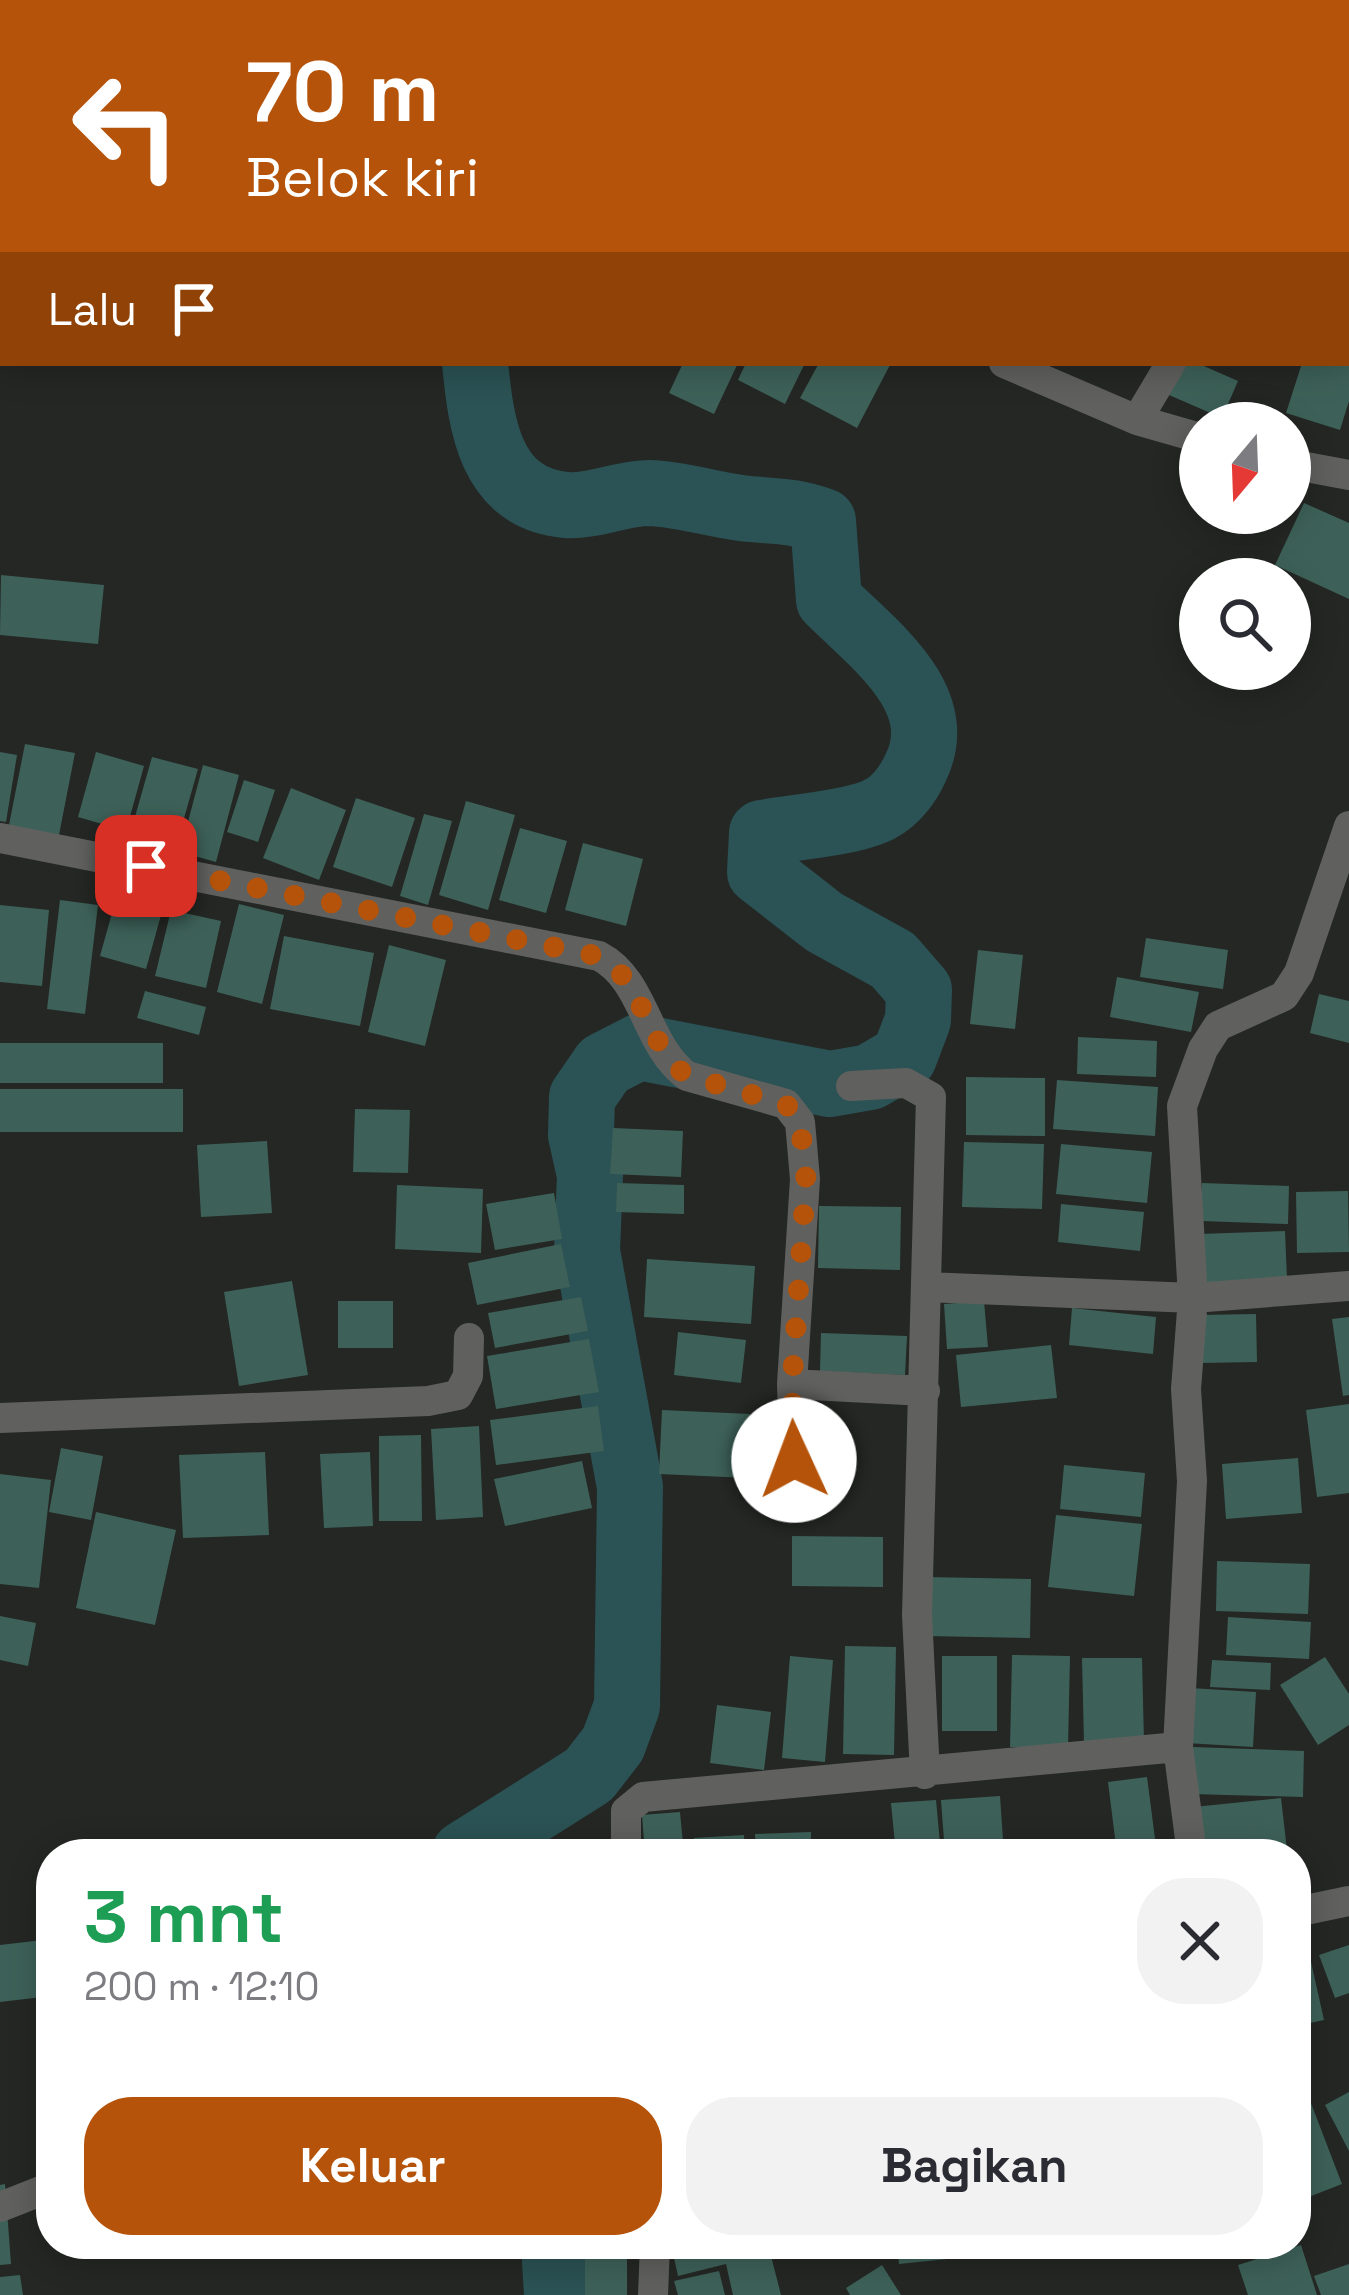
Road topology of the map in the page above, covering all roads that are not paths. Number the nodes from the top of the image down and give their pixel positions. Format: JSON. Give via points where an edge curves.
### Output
{"nodes":[{"id":1,"x":1011,"y":366,"type":"edge"},
{"id":2,"x":1169,"y":366,"type":"edge"},
{"id":3,"x":1137,"y":420,"type":"junction"},
{"id":4,"x":1179,"y":432,"type":"edge"},
{"id":5,"x":1311,"y":468,"type":"edge"},
{"id":6,"x":1349,"y":476,"type":"edge"},
{"id":7,"x":1349,"y":826,"type":"edge"},
{"id":8,"x":0,"y":838,"type":"edge"},
{"id":9,"x":851,"y":1086,"type":"dead end"},
{"id":10,"x":1349,"y":1286,"type":"edge"},
{"id":11,"x":926,"y":1287,"type":"junction"},
{"id":12,"x":1193,"y":1298,"type":"junction"},
{"id":13,"x":469,"y":1338,"type":"dead end"},
{"id":14,"x":792,"y":1384,"type":"junction"},
{"id":15,"x":925,"y":1391,"type":"junction"},
{"id":16,"x":0,"y":1418,"type":"edge"},
{"id":17,"x":794,"y":1460,"type":"dead end"},
{"id":18,"x":1178,"y":1748,"type":"junction"},
{"id":19,"x":925,"y":1774,"type":"junction"},
{"id":20,"x":626,"y":1839,"type":"edge"},
{"id":21,"x":1190,"y":1839,"type":"edge"},
{"id":22,"x":1349,"y":1900,"type":"edge"},
{"id":23,"x":1311,"y":1909,"type":"edge"},
{"id":24,"x":36,"y":2193,"type":"edge"},
{"id":25,"x":0,"y":2207,"type":"edge"},
{"id":26,"x":654,"y":2259,"type":"edge"},
{"id":27,"x":653,"y":2295,"type":"edge"}],
"edges":[{"from":1,"to":3,"type":"street"},
{"from":2,"to":3,"type":"street"},
{"from":3,"to":4,"type":"street"},
{"from":5,"to":6,"type":"street"},
{"from":7,"to":12,"type":"street","via":[[1299,973],[1284,996],[1219,1026],[1191,1077],[1180,1138]]},
{"from":8,"to":14,"type":"street","via":[[599,956],[619,967],[662,1054],[687,1076],[786,1104],[800,1122],[806,1179]]},
{"from":9,"to":11,"type":"street","via":[[906,1083],[931,1095]]},
{"from":10,"to":12,"type":"street"},
{"from":11,"to":12,"type":"street"},
{"from":11,"to":15,"type":"street"},
{"from":12,"to":18,"type":"street"},
{"from":13,"to":16,"type":"street","via":[[468,1376],[458,1395],[428,1401]]},
{"from":14,"to":15,"type":"street"},
{"from":14,"to":17,"type":"street"},
{"from":15,"to":19,"type":"street","via":[[917,1615]]},
{"from":18,"to":19,"type":"street"},
{"from":18,"to":21,"type":"street"},
{"from":19,"to":20,"type":"street","via":[[643,1797],[626,1811]]},
{"from":22,"to":23,"type":"street"},
{"from":24,"to":25,"type":"street"},
{"from":26,"to":27,"type":"street"}]}
